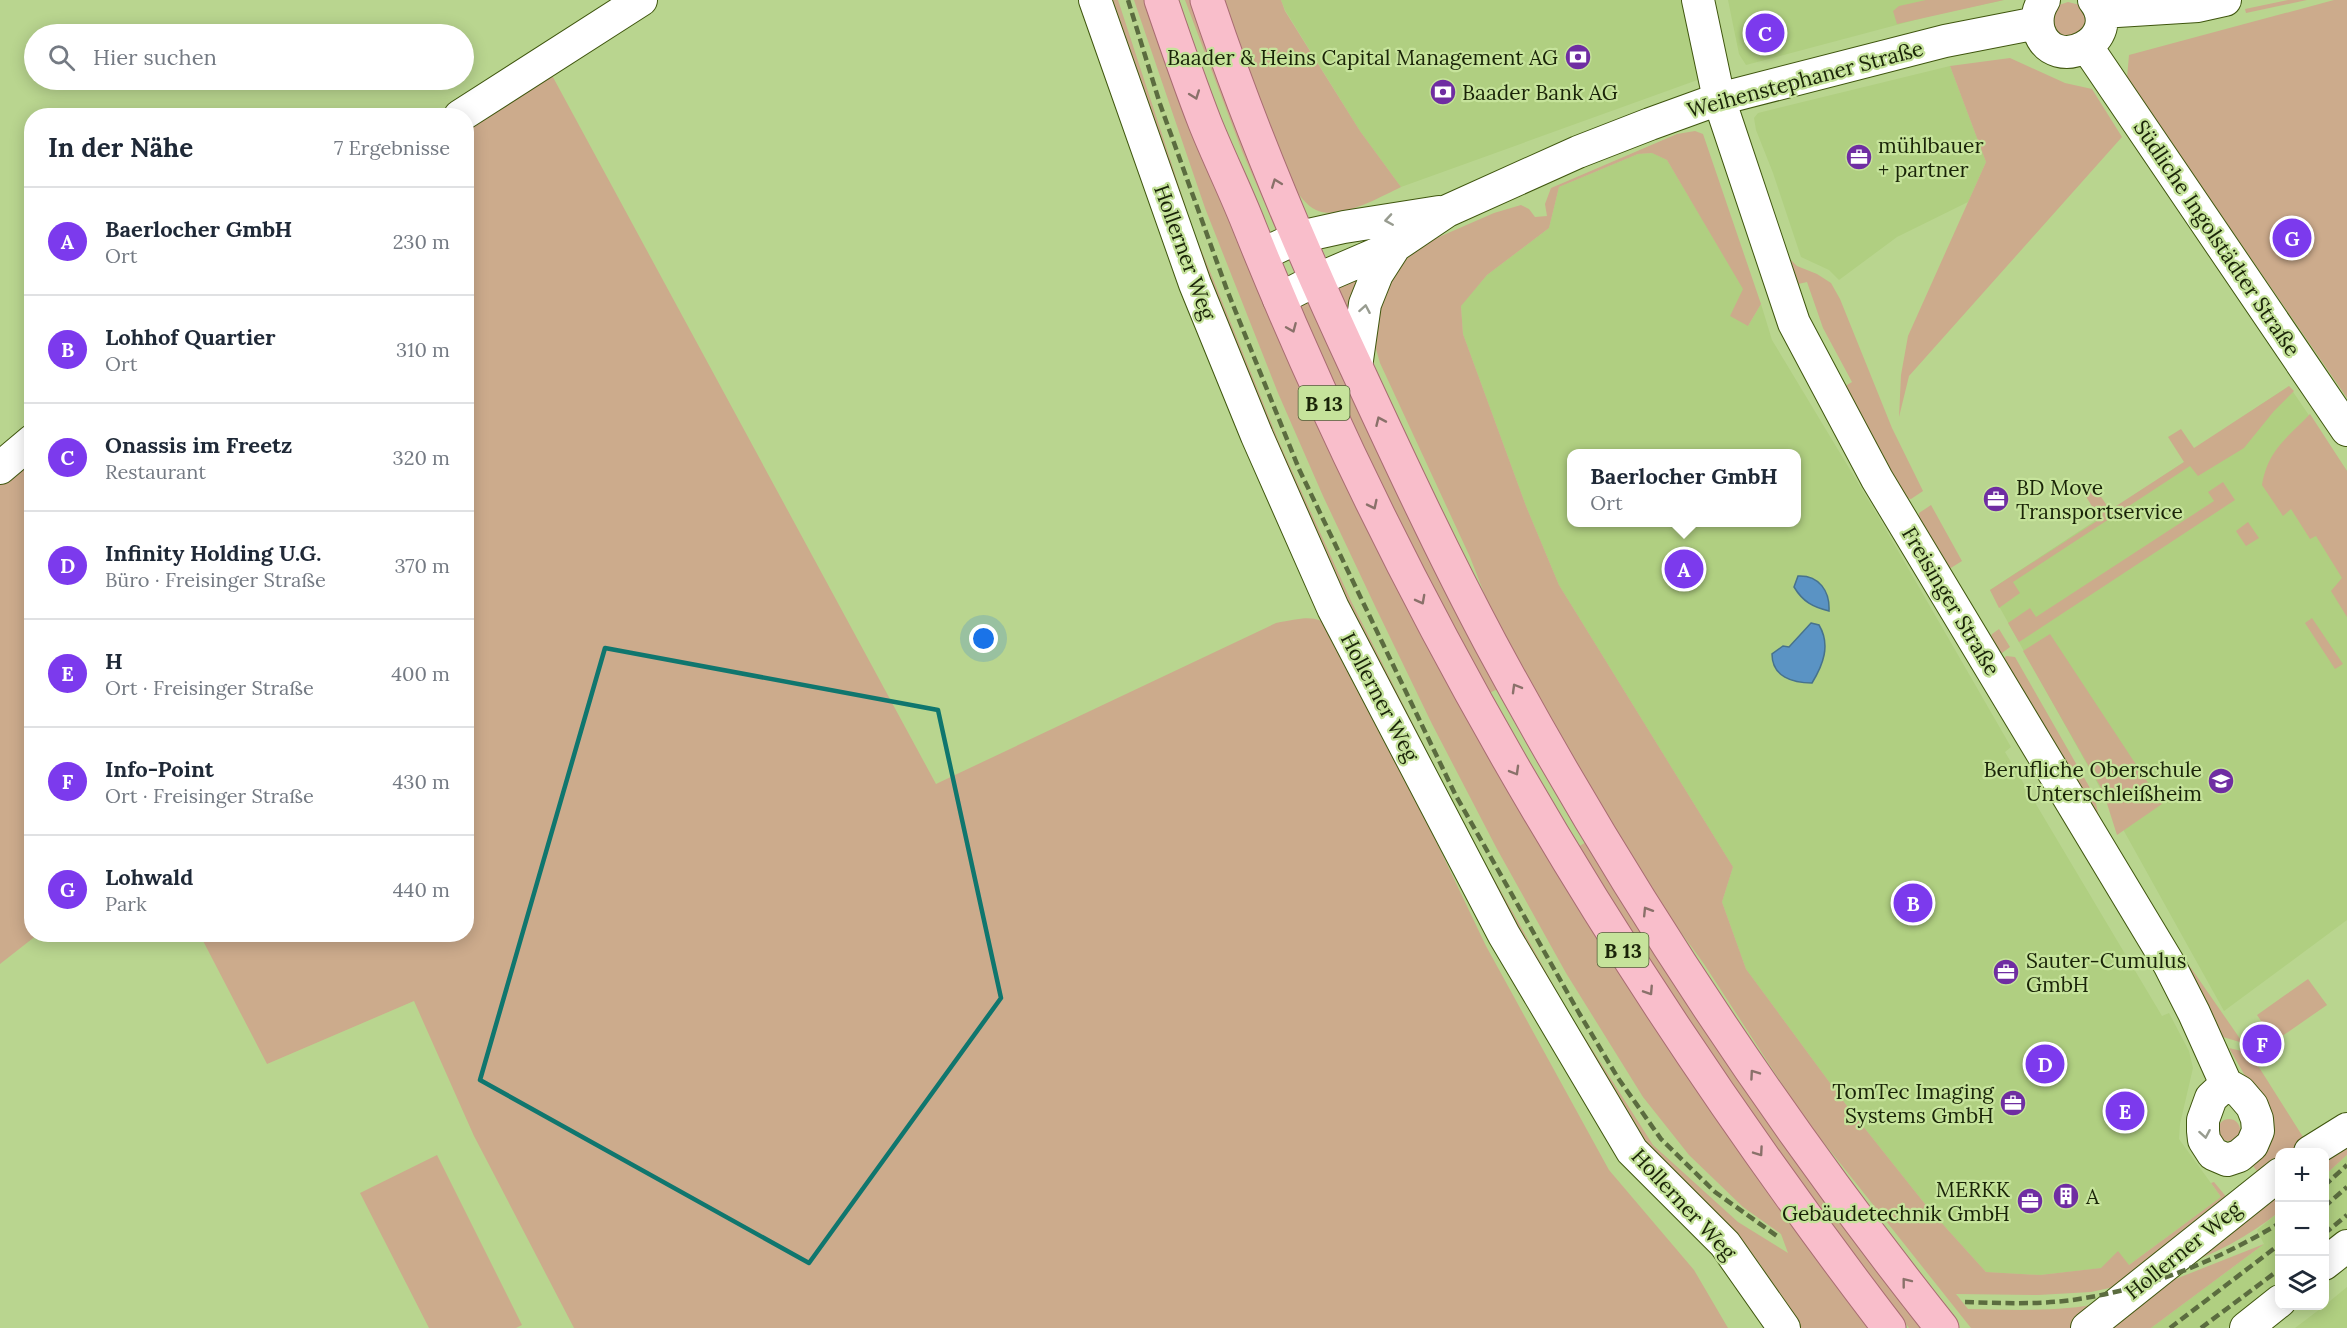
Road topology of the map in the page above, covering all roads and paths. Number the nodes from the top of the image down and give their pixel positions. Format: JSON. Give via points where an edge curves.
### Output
{"nodes":[{"id":1,"x":641,"y":0,"type":"edge"},
{"id":2,"x":1095,"y":0,"type":"edge"},
{"id":3,"x":1161,"y":0,"type":"edge"},
{"id":4,"x":1207,"y":0,"type":"edge"},
{"id":5,"x":1698,"y":0,"type":"edge"},
{"id":6,"x":2225,"y":0,"type":"edge"},
{"id":7,"x":2097,"y":6,"type":"edge"},
{"id":8,"x":2041,"y":11,"type":"edge"},
{"id":9,"x":2087,"y":47,"type":"junction"},
{"id":10,"x":1719,"y":99,"type":"junction"},
{"id":11,"x":472,"y":108,"type":"edge"},
{"id":12,"x":1447,"y":211,"type":"junction"},
{"id":13,"x":1299,"y":237,"type":"junction"},
{"id":14,"x":1395,"y":246,"type":"junction"},
{"id":15,"x":1261,"y":255,"type":"junction"},
{"id":16,"x":1316,"y":280,"type":"junction"},
{"id":17,"x":1279,"y":299,"type":"junction"},
{"id":18,"x":1356,"y":367,"type":"junction"},
{"id":19,"x":2347,"y":430,"type":"edge"},
{"id":20,"x":24,"y":448,"type":"edge"},
{"id":21,"x":0,"y":468,"type":"edge"},
{"id":22,"x":2226,"y":1084,"type":"dead end"},
{"id":23,"x":2347,"y":1129,"type":"edge"},
{"id":24,"x":2316,"y":1148,"type":"edge"},
{"id":25,"x":2275,"y":1178,"type":"edge"},
{"id":26,"x":2347,"y":1246,"type":"edge"},
{"id":27,"x":2329,"y":1261,"type":"edge"},
{"id":28,"x":2275,"y":1305,"type":"edge"},
{"id":29,"x":1784,"y":1328,"type":"edge"},
{"id":30,"x":1889,"y":1328,"type":"edge"},
{"id":31,"x":1942,"y":1328,"type":"edge"},
{"id":32,"x":2087,"y":1328,"type":"edge"},
{"id":33,"x":2246,"y":1328,"type":"edge"}],
"edges":[{"from":1,"to":11,"type":"street"},
{"from":2,"to":29,"type":"street","name":"Hollerner Weg","via":[[1195,284],[1333,609],[1504,935],[1632,1151],[1725,1244]]},
{"from":3,"to":15,"type":"main road","number":"B 13","one_way":true,"via":[[1204,123]]},
{"from":13,"to":4,"type":"main road","number":"B 13","one_way":true},
{"from":5,"to":10,"type":"street","name":"Freisinger Straße"},
{"from":6,"to":7,"type":"street","via":[[2198,6]]},
{"from":7,"to":9,"type":"street","via":[[2099,32]]},
{"from":8,"to":9,"type":"street","via":[[2040,33],[2046,43],[2066,52]]},
{"from":8,"to":10,"type":"street","name":"Weihenstephaner Straße","via":[[1945,41]]},
{"from":9,"to":19,"type":"street","name":"Südliche Ingolstädter Straße"},
{"from":10,"to":12,"type":"street","name":"Weihenstephaner Straße","via":[[1586,149]]},
{"from":10,"to":22,"type":"street","name":"Freisinger Straße","via":[[1794,323],[1877,479],[2169,964]]},
{"from":12,"to":13,"type":"street","name":"Weihenstephaner Straße","one_way":true},
{"from":12,"to":14,"type":"street","name":"Weihenstephaner Straße"},
{"from":13,"to":15,"type":"street","name":"Weihenstephaner Straße"},
{"from":13,"to":16,"type":"main road","number":"B 13"},
{"from":14,"to":16,"type":"street","name":"Weihenstephaner Straße"},
{"from":18,"to":14,"type":"street","name":"Weihenstephaner Straße","number":"B 13","one_way":true,"via":[[1365,304],[1377,274]]},
{"from":15,"to":17,"type":"main road","number":"B 13"},
{"from":16,"to":17,"type":"street","name":"Weihenstephaner Straße"},
{"from":16,"to":18,"type":"main road","number":"B 13"},
{"from":17,"to":30,"type":"main road","number":"B 13","one_way":true,"via":[[1415,589],[1560,849],[1698,1065]]},
{"from":31,"to":18,"type":"main road","number":"B 13","one_way":true,"via":[[1877,1245],[1728,1037],[1599,834],[1487,636],[1404,473]]},
{"from":20,"to":21,"type":"street"},
{"from":23,"to":24,"type":"street"},
{"from":25,"to":32,"type":"street","name":"Hollerner Weg"},
{"from":26,"to":27,"type":"street"},
{"from":28,"to":33,"type":"street"}]}
